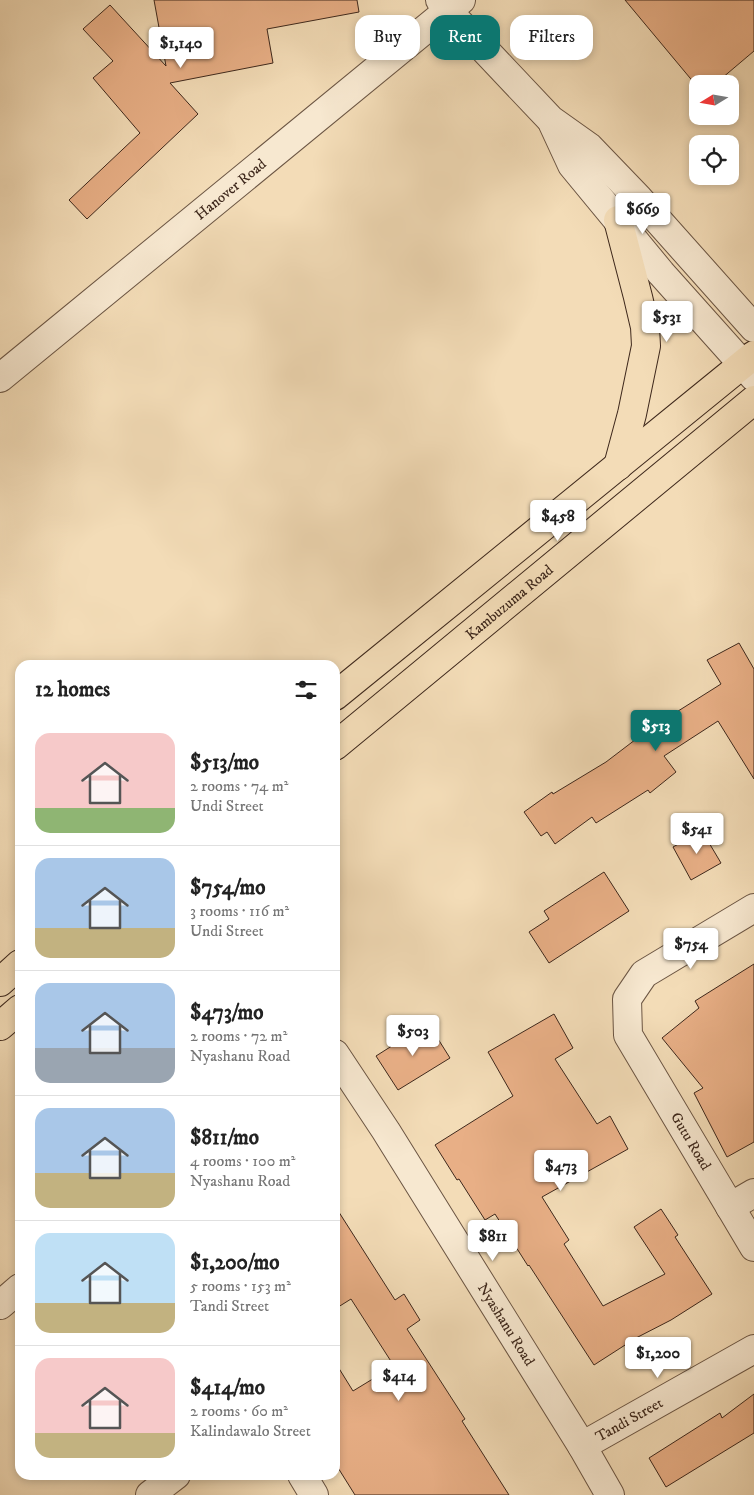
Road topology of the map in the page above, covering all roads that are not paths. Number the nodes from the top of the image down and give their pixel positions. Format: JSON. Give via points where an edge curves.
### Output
{"nodes":[{"id":1,"x":449,"y":4,"type":"edge"},
{"id":2,"x":551,"y":120,"type":"junction"},
{"id":3,"x":618,"y":220,"type":"junction"},
{"id":4,"x":754,"y":328,"type":"edge"},
{"id":5,"x":750,"y":365,"type":"edge"},
{"id":6,"x":0,"y":378,"type":"edge"},
{"id":7,"x":754,"y":400,"type":"edge"},
{"id":8,"x":618,"y":466,"type":"junction"},
{"id":9,"x":340,"y":692,"type":"edge"},
{"id":10,"x":340,"y":742,"type":"edge"},
{"id":11,"x":754,"y":908,"type":"edge"},
{"id":12,"x":15,"y":968,"type":"edge"},
{"id":13,"x":0,"y":982,"type":"edge"},
{"id":14,"x":15,"y":1013,"type":"edge"},
{"id":15,"x":0,"y":1026,"type":"edge"},
{"id":16,"x":340,"y":1062,"type":"edge"},
{"id":17,"x":754,"y":1193,"type":"edge"},
{"id":18,"x":730,"y":1207,"type":"junction"},
{"id":19,"x":754,"y":1247,"type":"edge"},
{"id":20,"x":754,"y":1349,"type":"edge"},
{"id":21,"x":582,"y":1446,"type":"junction"},
{"id":22,"x":170,"y":1480,"type":"edge"},
{"id":23,"x":305,"y":1480,"type":"edge"},
{"id":24,"x":150,"y":1495,"type":"edge"},
{"id":25,"x":314,"y":1495,"type":"edge"},
{"id":26,"x":610,"y":1495,"type":"edge"}],
"edges":[{"from":1,"to":2,"type":"street"},
{"from":1,"to":6,"type":"street","name":"Hanover Road"},
{"from":2,"to":3,"type":"street","via":[[572,165]]},
{"from":2,"to":4,"type":"street","via":[[589,147],[639,198]]},
{"from":3,"to":5,"type":"street"},
{"from":3,"to":8,"type":"main road","via":[[645,328],[646,346]]},
{"from":5,"to":8,"type":"main road"},
{"from":7,"to":10,"type":"main road","name":"Kambuzuma Road"},
{"from":8,"to":9,"type":"main road"},
{"from":11,"to":18,"type":"street","name":"Gutu Road","via":[[644,974],[627,999],[628,1035]]},
{"from":12,"to":13,"type":"main road"},
{"from":14,"to":15,"type":"main road"},
{"from":16,"to":21,"type":"street","name":"Nyashanu Road"},
{"from":17,"to":18,"type":"street"},
{"from":18,"to":19,"type":"street","name":"Gutu Road"},
{"from":20,"to":21,"type":"street","name":"Tandi Street"},
{"from":21,"to":26,"type":"street","name":"Nyashanu Road"},
{"from":22,"to":24,"type":"street"},
{"from":23,"to":25,"type":"street"}]}
